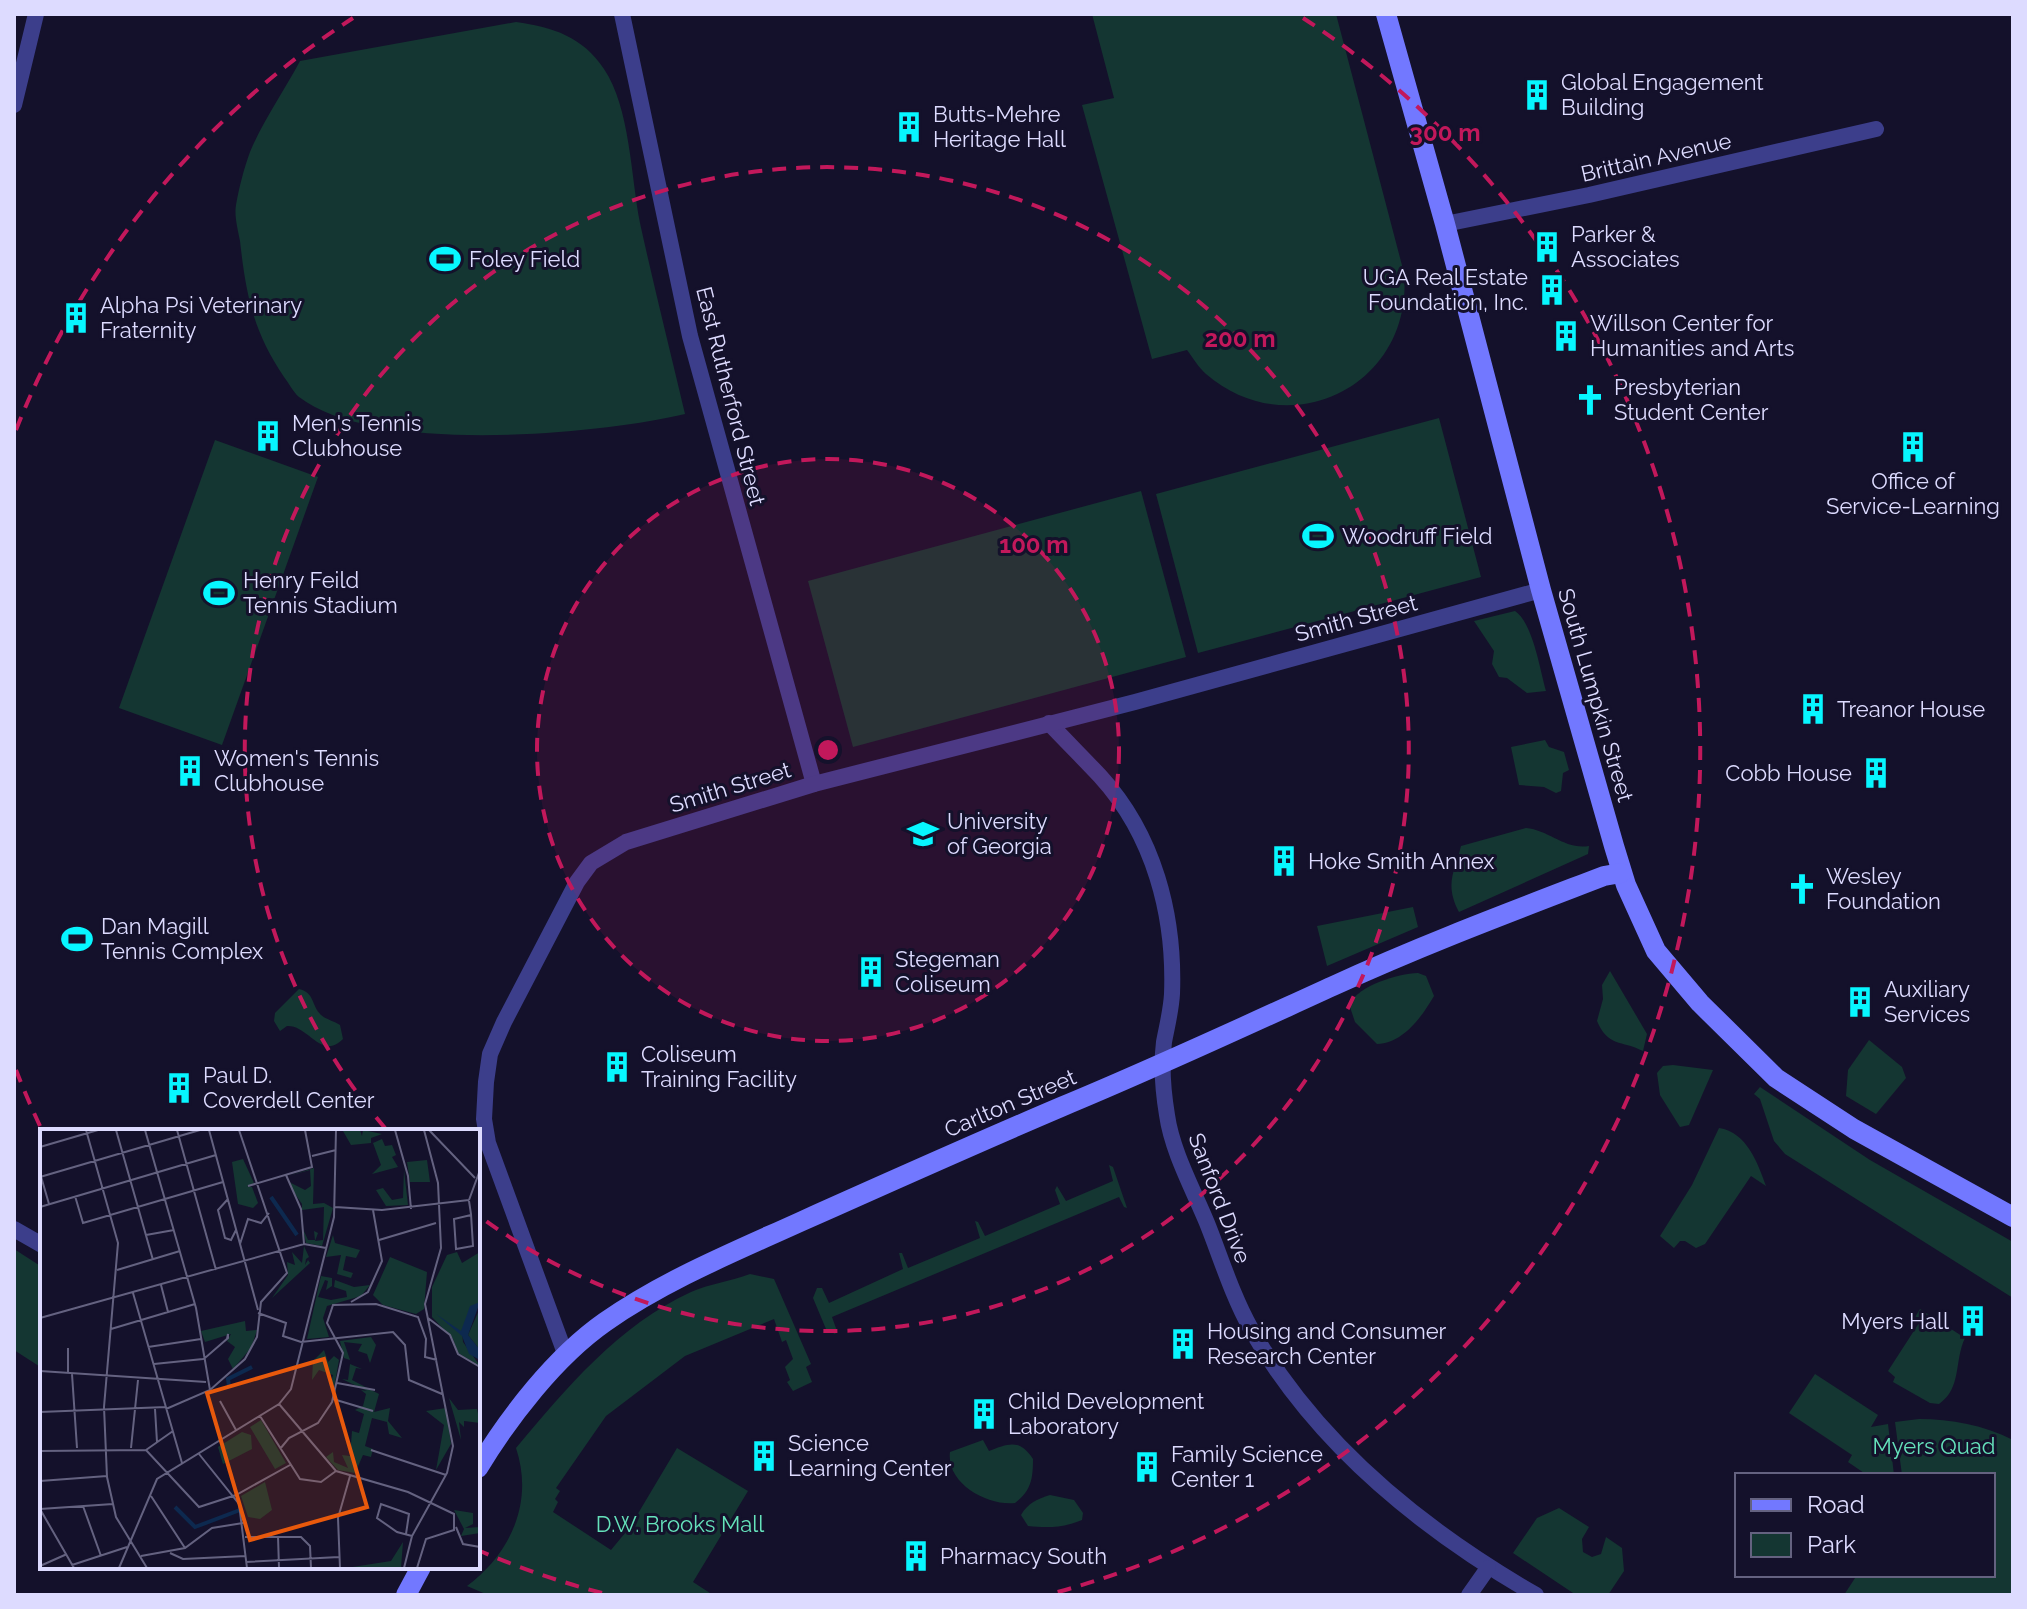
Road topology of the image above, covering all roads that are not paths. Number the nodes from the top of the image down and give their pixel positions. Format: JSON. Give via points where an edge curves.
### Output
{"nodes":[{"id":1,"x":36,"y":14,"type":"edge"},
{"id":2,"x":622,"y":14,"type":"edge"},
{"id":3,"x":1386,"y":14,"type":"edge"},
{"id":4,"x":14,"y":105,"type":"edge"},
{"id":5,"x":1876,"y":129,"type":"dead end"},
{"id":6,"x":1445,"y":224,"type":"junction"},
{"id":7,"x":1541,"y":590,"type":"junction"},
{"id":8,"x":1049,"y":723,"type":"junction"},
{"id":9,"x":814,"y":784,"type":"junction"},
{"id":10,"x":1621,"y":873,"type":"junction"},
{"id":11,"x":1163,"y":1065,"type":"junction"},
{"id":12,"x":2013,"y":1217,"type":"edge"},
{"id":13,"x":14,"y":1229,"type":"edge"},
{"id":14,"x":40,"y":1244,"type":"edge"},
{"id":15,"x":566,"y":1356,"type":"junction"},
{"id":16,"x":480,"y":1465,"type":"edge"},
{"id":17,"x":1488,"y":1568,"type":"junction"},
{"id":18,"x":420,"y":1569,"type":"edge"},
{"id":19,"x":406,"y":1595,"type":"edge"},
{"id":20,"x":1469,"y":1595,"type":"edge"},
{"id":21,"x":1536,"y":1595,"type":"edge"}],
"edges":[{"from":1,"to":4,"type":"street"},
{"from":2,"to":9,"type":"street","name":"East Rutherford Street","via":[[690,336]]},
{"from":3,"to":6,"type":"main road","name":"South Lumpkin Street"},
{"from":5,"to":6,"type":"street","name":"Brittain Avenue"},
{"from":6,"to":7,"type":"main road","name":"South Lumpkin Street"},
{"from":7,"to":8,"type":"street","name":"Smith Street"},
{"from":7,"to":10,"type":"main road","name":"South Lumpkin Street"},
{"from":8,"to":9,"type":"street","name":"Smith Street"},
{"from":8,"to":11,"type":"street","name":"Sanford Drive","via":[[1120,802],[1157,872],[1172,952]]},
{"from":9,"to":15,"type":"street","name":"Smith Street","via":[[626,842],[591,863],[550,931],[490,1054],[484,1119],[488,1143]]},
{"from":10,"to":11,"type":"main road","name":"Carlton Street","via":[[1431,943]]},
{"from":10,"to":12,"type":"main road","name":"South Lumpkin Street","via":[[1656,951],[1776,1078],[1854,1129]]},
{"from":11,"to":15,"type":"main road","name":"Carlton Street","via":[[726,1255],[640,1299]]},
{"from":11,"to":17,"type":"street","name":"Sanford Drive","via":[[1172,1135],[1235,1297],[1278,1372],[1375,1480]]},
{"from":13,"to":14,"type":"street"},
{"from":15,"to":16,"type":"main road","name":"Carlton Street"},
{"from":17,"to":20,"type":"street"},
{"from":17,"to":21,"type":"street","name":"Sanford Drive"},
{"from":18,"to":19,"type":"main road"}]}
